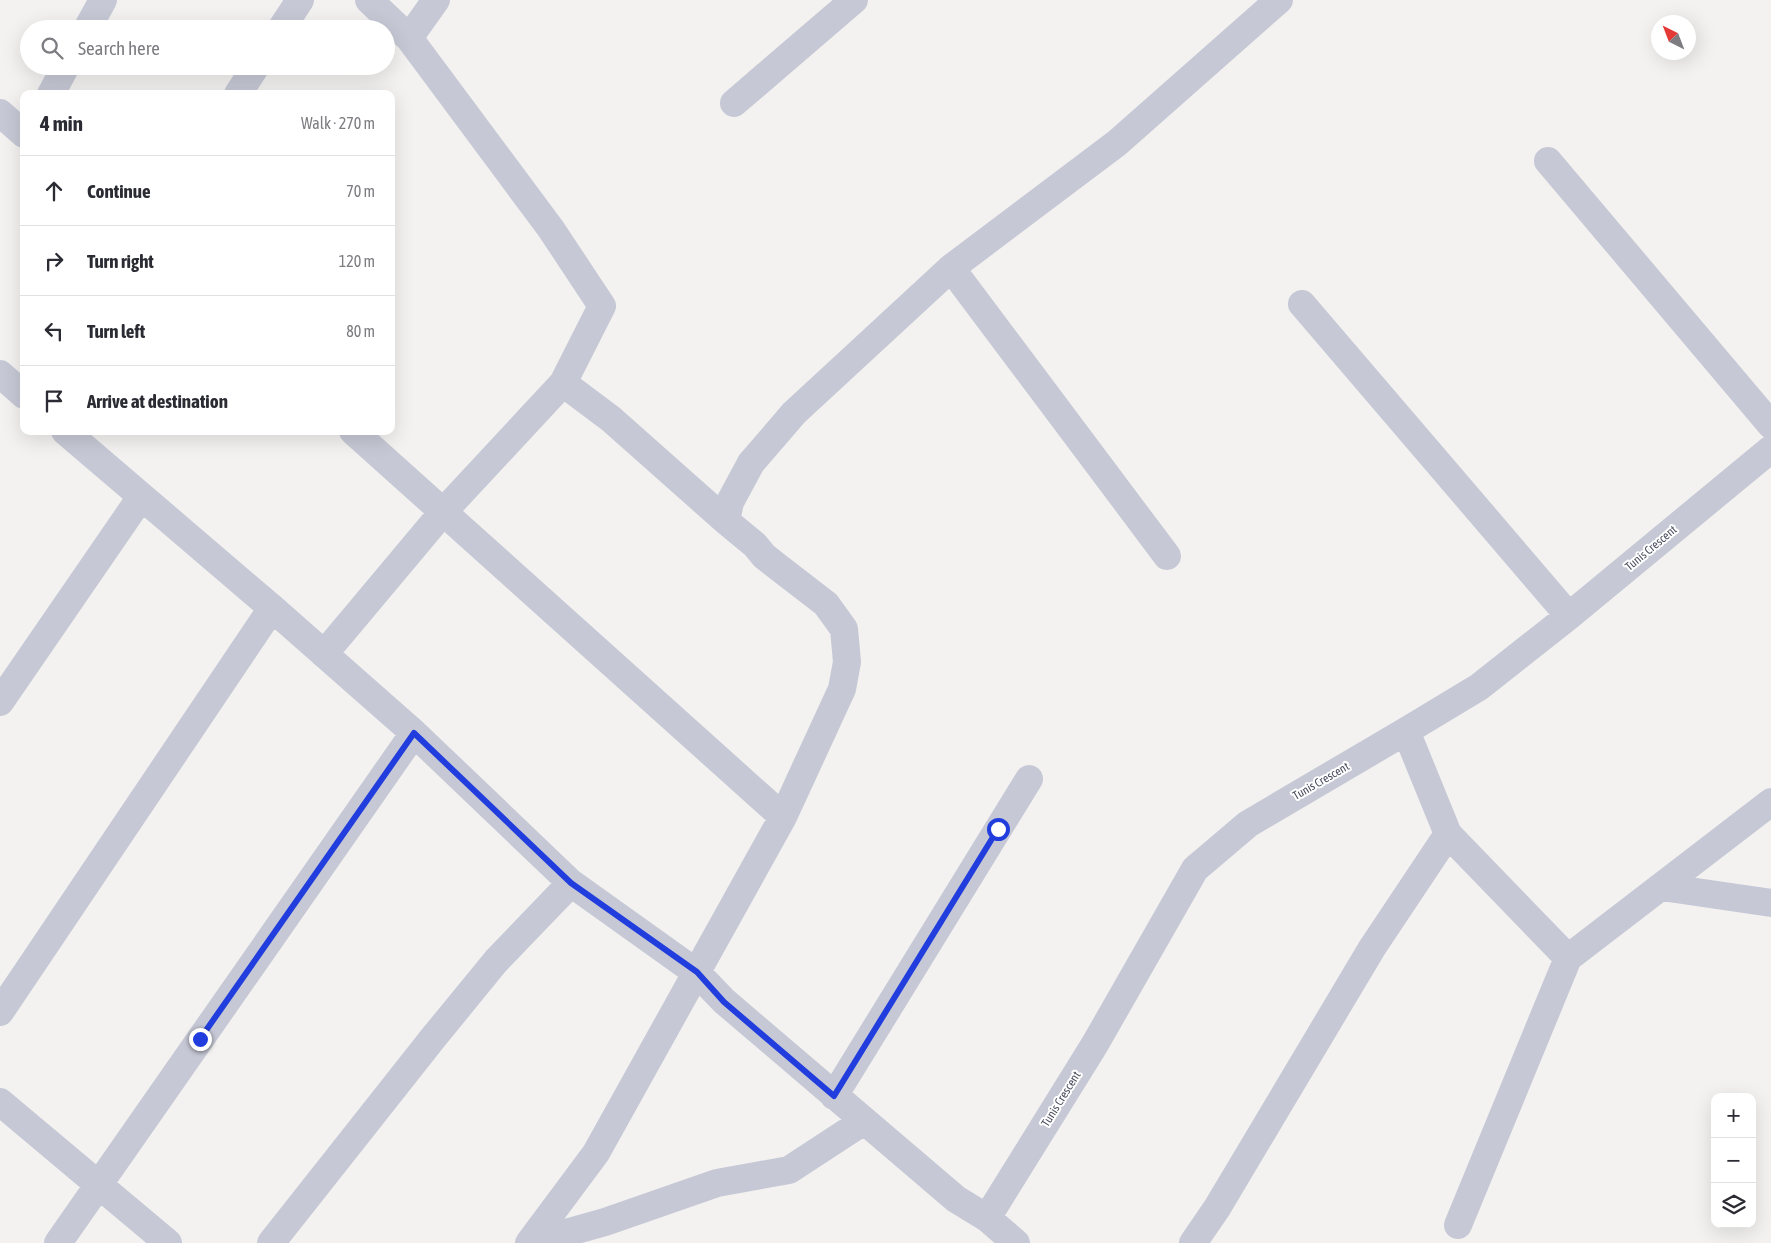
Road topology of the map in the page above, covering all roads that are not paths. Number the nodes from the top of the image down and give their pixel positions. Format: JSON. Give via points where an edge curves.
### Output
{"nodes":[{"id":1,"x":103,"y":0,"type":"edge"},
{"id":2,"x":300,"y":0,"type":"edge"},
{"id":3,"x":370,"y":0,"type":"edge"},
{"id":4,"x":436,"y":0,"type":"edge"},
{"id":5,"x":854,"y":0,"type":"edge"},
{"id":6,"x":1279,"y":0,"type":"edge"},
{"id":7,"x":92,"y":20,"type":"edge"},
{"id":8,"x":287,"y":20,"type":"edge"},
{"id":9,"x":391,"y":20,"type":"edge"},
{"id":10,"x":395,"y":24,"type":"edge"},
{"id":11,"x":409,"y":38,"type":"junction"},
{"id":12,"x":61,"y":75,"type":"edge"},
{"id":13,"x":250,"y":75,"type":"edge"},
{"id":14,"x":52,"y":90,"type":"edge"},
{"id":15,"x":241,"y":90,"type":"edge"},
{"id":16,"x":734,"y":103,"type":"dead end"},
{"id":17,"x":0,"y":113,"type":"edge"},
{"id":18,"x":20,"y":130,"type":"edge"},
{"id":19,"x":1548,"y":161,"type":"dead end"},
{"id":20,"x":951,"y":268,"type":"junction"},
{"id":21,"x":1302,"y":304,"type":"dead end"},
{"id":22,"x":1,"y":377,"type":"edge"},
{"id":23,"x":563,"y":383,"type":"junction"},
{"id":24,"x":20,"y":392,"type":"edge"},
{"id":25,"x":1771,"y":425,"type":"edge"},
{"id":26,"x":71,"y":435,"type":"edge"},
{"id":27,"x":357,"y":435,"type":"edge"},
{"id":28,"x":1771,"y":449,"type":"edge"},
{"id":29,"x":141,"y":497,"type":"junction"},
{"id":30,"x":443,"y":512,"type":"junction"},
{"id":31,"x":726,"y":521,"type":"junction"},
{"id":32,"x":1167,"y":556,"type":"dead end"},
{"id":33,"x":272,"y":608,"type":"junction"},
{"id":34,"x":1568,"y":616,"type":"junction"},
{"id":35,"x":324,"y":654,"type":"junction"},
{"id":36,"x":0,"y":702,"type":"edge"},
{"id":37,"x":1406,"y":732,"type":"junction"},
{"id":38,"x":414,"y":733,"type":"junction"},
{"id":39,"x":1029,"y":779,"type":"dead end"},
{"id":40,"x":1771,"y":802,"type":"edge"},
{"id":41,"x":783,"y":817,"type":"junction"},
{"id":42,"x":1448,"y":834,"type":"junction"},
{"id":43,"x":571,"y":883,"type":"junction"},
{"id":44,"x":1662,"y":887,"type":"junction"},
{"id":45,"x":1771,"y":903,"type":"edge"},
{"id":46,"x":1568,"y":958,"type":"junction"},
{"id":47,"x":697,"y":972,"type":"junction"},
{"id":48,"x":0,"y":1012,"type":"edge"},
{"id":49,"x":834,"y":1096,"type":"junction"},
{"id":50,"x":0,"y":1102,"type":"edge"},
{"id":51,"x":864,"y":1121,"type":"junction"},
{"id":52,"x":99,"y":1185,"type":"junction"},
{"id":53,"x":986,"y":1218,"type":"junction"},
{"id":54,"x":1458,"y":1225,"type":"dead end"},
{"id":55,"x":58,"y":1243,"type":"edge"},
{"id":56,"x":168,"y":1243,"type":"edge"},
{"id":57,"x":271,"y":1243,"type":"edge"},
{"id":58,"x":529,"y":1243,"type":"edge"},
{"id":59,"x":1016,"y":1243,"type":"edge"},
{"id":60,"x":1193,"y":1243,"type":"edge"}],
"edges":[{"from":1,"to":7,"type":"street"},
{"from":2,"to":8,"type":"street"},
{"from":3,"to":9,"type":"street"},
{"from":4,"to":11,"type":"street"},
{"from":5,"to":16,"type":"street"},
{"from":6,"to":20,"type":"street","via":[[1117,143]]},
{"from":10,"to":11,"type":"street"},
{"from":11,"to":23,"type":"street","via":[[551,229],[602,306]]},
{"from":12,"to":14,"type":"street"},
{"from":13,"to":15,"type":"street"},
{"from":17,"to":18,"type":"street"},
{"from":19,"to":25,"type":"street"},
{"from":20,"to":31,"type":"street","via":[[794,413],[751,463],[730,502]]},
{"from":20,"to":32,"type":"street"},
{"from":21,"to":34,"type":"street"},
{"from":22,"to":24,"type":"street"},
{"from":23,"to":30,"type":"street"},
{"from":23,"to":31,"type":"street","via":[[611,419]]},
{"from":26,"to":29,"type":"street"},
{"from":27,"to":30,"type":"street"},
{"from":28,"to":34,"type":"street","name":"Tunis Crescent"},
{"from":29,"to":33,"type":"street"},
{"from":29,"to":36,"type":"street"},
{"from":30,"to":35,"type":"street"},
{"from":30,"to":41,"type":"street"},
{"from":31,"to":41,"type":"street","via":[[764,556],[826,604],[844,629],[847,662],[842,689]]},
{"from":33,"to":35,"type":"street"},
{"from":33,"to":48,"type":"street"},
{"from":34,"to":37,"type":"street","name":"Tunis Crescent","via":[[1479,686]]},
{"from":35,"to":38,"type":"street"},
{"from":37,"to":42,"type":"street"},
{"from":37,"to":53,"type":"street","name":"Tunis Crescent","via":[[1248,824],[1195,869],[1095,1044]]},
{"from":38,"to":43,"type":"street"},
{"from":38,"to":52,"type":"street"},
{"from":39,"to":49,"type":"street"},
{"from":40,"to":44,"type":"street"},
{"from":41,"to":47,"type":"street"},
{"from":42,"to":46,"type":"street"},
{"from":42,"to":60,"type":"street","via":[[1372,948]]},
{"from":43,"to":47,"type":"street"},
{"from":43,"to":57,"type":"street","via":[[496,961]]},
{"from":44,"to":45,"type":"street"},
{"from":44,"to":46,"type":"street"},
{"from":46,"to":54,"type":"street"},
{"from":47,"to":49,"type":"street","via":[[724,1002]]},
{"from":47,"to":58,"type":"street","via":[[596,1153]]},
{"from":49,"to":51,"type":"street"},
{"from":50,"to":52,"type":"street"},
{"from":51,"to":53,"type":"street","via":[[956,1199]]},
{"from":51,"to":58,"type":"street","via":[[789,1170],[717,1183],[605,1222]]},
{"from":52,"to":55,"type":"street"},
{"from":52,"to":56,"type":"street"},
{"from":53,"to":59,"type":"street"}]}
